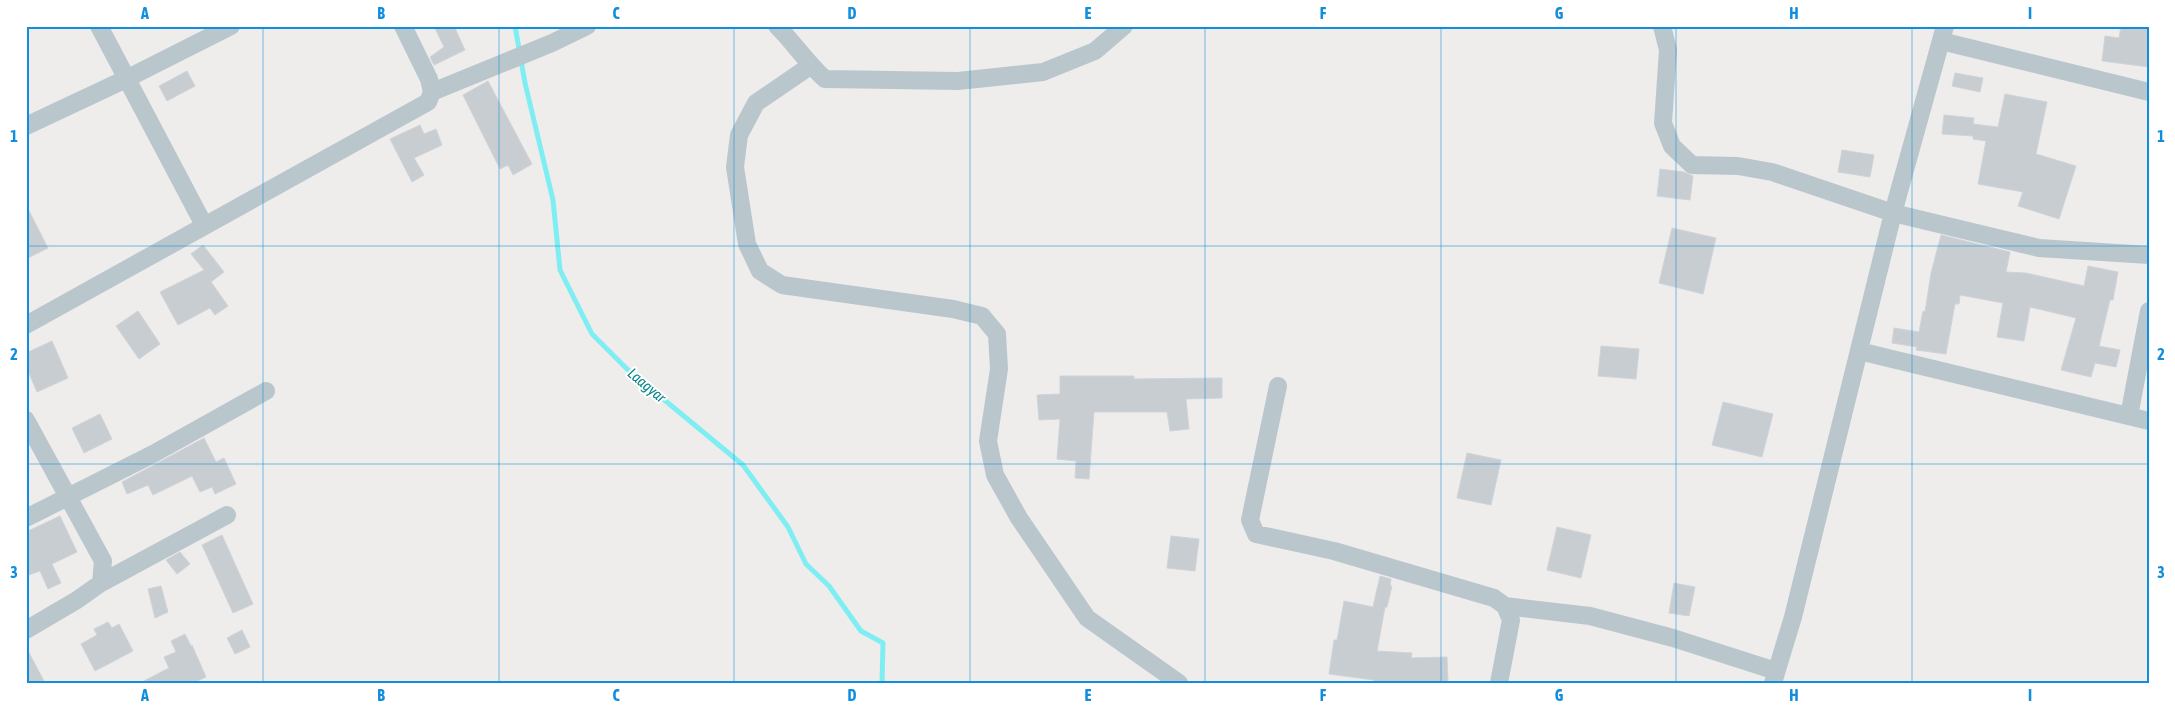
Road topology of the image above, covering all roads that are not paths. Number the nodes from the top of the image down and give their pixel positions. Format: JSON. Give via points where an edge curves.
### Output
{"nodes":[{"id":1,"x":100,"y":26,"type":"edge"},
{"id":2,"x":231,"y":26,"type":"edge"},
{"id":3,"x":402,"y":26,"type":"edge"},
{"id":4,"x":587,"y":26,"type":"edge"},
{"id":5,"x":777,"y":26,"type":"edge"},
{"id":6,"x":1124,"y":26,"type":"edge"},
{"id":7,"x":1662,"y":26,"type":"edge"},
{"id":8,"x":1943,"y":33,"type":"edge"},
{"id":9,"x":810,"y":66,"type":"junction"},
{"id":10,"x":126,"y":80,"type":"junction"},
{"id":11,"x":432,"y":92,"type":"junction"},
{"id":12,"x":2149,"y":92,"type":"edge"},
{"id":13,"x":26,"y":126,"type":"edge"},
{"id":14,"x":1893,"y":213,"type":"junction"},
{"id":15,"x":204,"y":225,"type":"junction"},
{"id":16,"x":2149,"y":255,"type":"edge"},
{"id":17,"x":2149,"y":311,"type":"edge"},
{"id":18,"x":26,"y":325,"type":"edge"},
{"id":19,"x":1859,"y":351,"type":"junction"},
{"id":20,"x":1278,"y":386,"type":"dead end"},
{"id":21,"x":266,"y":391,"type":"dead end"},
{"id":22,"x":2129,"y":416,"type":"junction"},
{"id":23,"x":26,"y":420,"type":"edge"},
{"id":24,"x":2149,"y":421,"type":"edge"},
{"id":25,"x":69,"y":498,"type":"junction"},
{"id":26,"x":227,"y":515,"type":"dead end"},
{"id":27,"x":26,"y":518,"type":"edge"},
{"id":28,"x":101,"y":583,"type":"junction"},
{"id":29,"x":1505,"y":606,"type":"junction"},
{"id":30,"x":26,"y":630,"type":"edge"},
{"id":31,"x":1775,"y":677,"type":"edge"},
{"id":32,"x":1179,"y":683,"type":"edge"},
{"id":33,"x":1499,"y":683,"type":"edge"}],
"edges":[{"from":1,"to":10,"type":"street"},
{"from":2,"to":10,"type":"street"},
{"from":3,"to":11,"type":"street","via":[[429,79]]},
{"from":4,"to":11,"type":"street","via":[[552,44]]},
{"from":5,"to":9,"type":"street","via":[[796,44]]},
{"from":6,"to":9,"type":"street","via":[[1095,52],[1043,72],[958,81],[824,79]]},
{"from":7,"to":14,"type":"street","via":[[1668,50],[1663,123],[1672,146],[1692,165],[1738,166],[1772,172]]},
{"from":8,"to":12,"type":"street"},
{"from":8,"to":14,"type":"street"},
{"from":9,"to":32,"type":"street","via":[[756,103],[739,135],[735,167],[747,244],[760,271],[782,285],[982,316],[997,334],[999,369],[988,441],[995,475],[1019,518],[1087,618]]},
{"from":10,"to":13,"type":"street"},
{"from":10,"to":15,"type":"street"},
{"from":11,"to":15,"type":"street","via":[[428,102],[419,109]]},
{"from":14,"to":16,"type":"street","via":[[2039,248]]},
{"from":14,"to":19,"type":"street"},
{"from":15,"to":18,"type":"street"},
{"from":17,"to":22,"type":"street"},
{"from":19,"to":22,"type":"street"},
{"from":19,"to":31,"type":"street"},
{"from":20,"to":29,"type":"street","via":[[1250,520],[1256,534],[1494,598]]},
{"from":21,"to":25,"type":"street"},
{"from":22,"to":24,"type":"street"},
{"from":23,"to":25,"type":"street"},
{"from":25,"to":27,"type":"street"},
{"from":25,"to":28,"type":"street","via":[[103,561]]},
{"from":26,"to":28,"type":"street"},
{"from":28,"to":30,"type":"street"},
{"from":29,"to":31,"type":"street","via":[[1590,616],[1673,638]]},
{"from":29,"to":33,"type":"street","via":[[1511,620]]}]}
